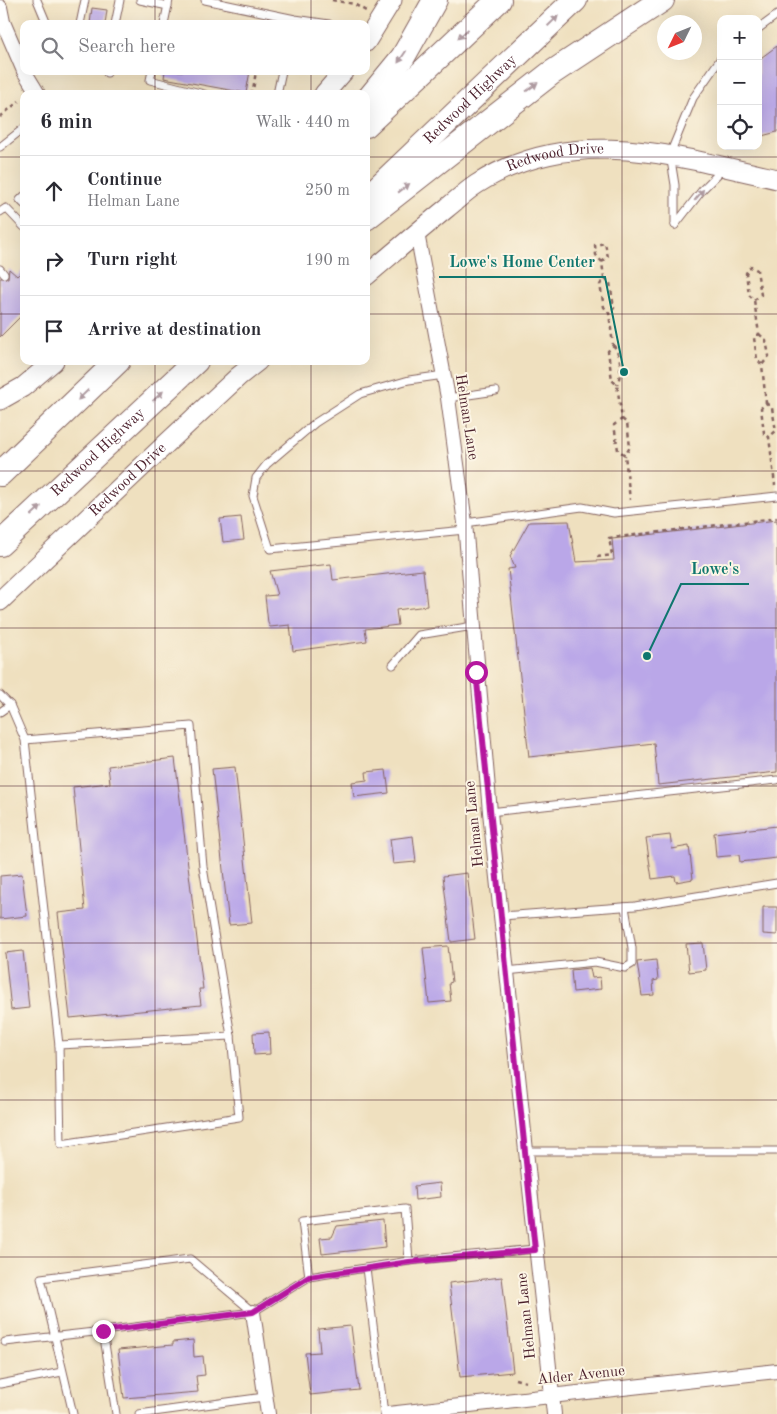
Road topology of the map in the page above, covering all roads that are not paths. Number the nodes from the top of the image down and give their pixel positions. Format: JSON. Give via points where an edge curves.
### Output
{"nodes":[{"id":1,"x":37,"y":0,"type":"edge"},
{"id":2,"x":86,"y":0,"type":"edge"},
{"id":3,"x":120,"y":0,"type":"edge"},
{"id":4,"x":140,"y":0,"type":"edge"},
{"id":5,"x":205,"y":0,"type":"edge"},
{"id":6,"x":392,"y":0,"type":"edge"},
{"id":7,"x":435,"y":0,"type":"edge"},
{"id":8,"x":499,"y":0,"type":"edge"},
{"id":9,"x":575,"y":0,"type":"edge"},
{"id":10,"x":662,"y":0,"type":"edge"},
{"id":11,"x":169,"y":3,"type":"edge"},
{"id":12,"x":232,"y":3,"type":"edge"},
{"id":13,"x":0,"y":7,"type":"edge"},
{"id":14,"x":777,"y":14,"type":"edge"},
{"id":15,"x":45,"y":20,"type":"edge"},
{"id":16,"x":81,"y":20,"type":"edge"},
{"id":17,"x":117,"y":20,"type":"edge"},
{"id":18,"x":165,"y":20,"type":"edge"},
{"id":19,"x":287,"y":20,"type":"edge"},
{"id":20,"x":762,"y":26,"type":"edge"},
{"id":21,"x":370,"y":36,"type":"edge"},
{"id":22,"x":20,"y":57,"type":"edge"},
{"id":23,"x":720,"y":60,"type":"edge"},
{"id":24,"x":29,"y":75,"type":"edge"},
{"id":25,"x":151,"y":75,"type":"edge"},
{"id":26,"x":281,"y":75,"type":"edge"},
{"id":27,"x":341,"y":75,"type":"edge"},
{"id":28,"x":36,"y":90,"type":"edge"},
{"id":29,"x":189,"y":90,"type":"edge"},
{"id":30,"x":278,"y":90,"type":"edge"},
{"id":31,"x":327,"y":90,"type":"edge"},
{"id":32,"x":370,"y":97,"type":"edge"},
{"id":33,"x":370,"y":121,"type":"edge"},
{"id":34,"x":20,"y":131,"type":"edge"},
{"id":35,"x":0,"y":147,"type":"edge"},
{"id":36,"x":670,"y":154,"type":"junction"},
{"id":37,"x":725,"y":167,"type":"junction"},
{"id":38,"x":777,"y":179,"type":"edge"},
{"id":39,"x":370,"y":195,"type":"edge"},
{"id":40,"x":0,"y":212,"type":"edge"},
{"id":41,"x":370,"y":215,"type":"edge"},
{"id":42,"x":20,"y":223,"type":"edge"},
{"id":43,"x":417,"y":232,"type":"junction"},
{"id":44,"x":370,"y":273,"type":"edge"},
{"id":45,"x":49,"y":365,"type":"edge"},
{"id":46,"x":114,"y":365,"type":"edge"},
{"id":47,"x":192,"y":365,"type":"edge"},
{"id":48,"x":253,"y":365,"type":"edge"},
{"id":49,"x":444,"y":375,"type":"junction"},
{"id":50,"x":496,"y":392,"type":"dead end"},
{"id":51,"x":448,"y":398,"type":"junction"},
{"id":52,"x":0,"y":400,"type":"edge"},
{"id":53,"x":0,"y":474,"type":"edge"},
{"id":54,"x":777,"y":494,"type":"edge"},
{"id":55,"x":465,"y":527,"type":"junction"},
{"id":56,"x":0,"y":544,"type":"edge"},
{"id":57,"x":0,"y":602,"type":"edge"},
{"id":58,"x":473,"y":626,"type":"junction"},
{"id":59,"x":393,"y":665,"type":"dead end"},
{"id":60,"x":0,"y":696,"type":"edge"},
{"id":61,"x":10,"y":705,"type":"junction"},
{"id":62,"x":0,"y":712,"type":"edge"},
{"id":63,"x":25,"y":740,"type":"junction"},
{"id":64,"x":777,"y":780,"type":"edge"},
{"id":65,"x":490,"y":812,"type":"junction"},
{"id":66,"x":777,"y":883,"type":"edge"},
{"id":67,"x":625,"y":907,"type":"junction"},
{"id":68,"x":501,"y":916,"type":"junction"},
{"id":69,"x":506,"y":971,"type":"junction"},
{"id":70,"x":232,"y":1036,"type":"junction"},
{"id":71,"x":59,"y":1045,"type":"junction"},
{"id":72,"x":777,"y":1151,"type":"edge"},
{"id":73,"x":525,"y":1152,"type":"junction"},
{"id":74,"x":535,"y":1250,"type":"junction"},
{"id":75,"x":409,"y":1262,"type":"junction"},
{"id":76,"x":366,"y":1268,"type":"junction"},
{"id":77,"x":309,"y":1277,"type":"junction"},
{"id":78,"x":253,"y":1312,"type":"junction"},
{"id":79,"x":103,"y":1331,"type":"junction"},
{"id":80,"x":54,"y":1336,"type":"junction"},
{"id":81,"x":5,"y":1342,"type":"dead end"},
{"id":82,"x":777,"y":1371,"type":"edge"},
{"id":83,"x":62,"y":1372,"type":"junction"},
{"id":84,"x":0,"y":1384,"type":"edge"},
{"id":85,"x":552,"y":1396,"type":"junction"},
{"id":86,"x":264,"y":1397,"type":"junction"},
{"id":87,"x":73,"y":1414,"type":"edge"},
{"id":88,"x":116,"y":1414,"type":"edge"},
{"id":89,"x":139,"y":1414,"type":"edge"},
{"id":90,"x":268,"y":1414,"type":"edge"},
{"id":91,"x":386,"y":1414,"type":"edge"},
{"id":92,"x":554,"y":1414,"type":"edge"}],
"edges":[{"from":1,"to":15,"type":"lane"},
{"from":2,"to":16,"type":"lane"},
{"from":3,"to":17,"type":"lane"},
{"from":4,"to":11,"type":"lane"},
{"from":5,"to":12,"type":"lane"},
{"from":6,"to":21,"type":"main road"},
{"from":7,"to":32,"type":"highway","one_way":true,"via":[[403,57]]},
{"from":8,"to":33,"type":"highway","one_way":true},
{"from":39,"to":9,"type":"highway","name":"Redwood Highway","one_way":true},
{"from":41,"to":10,"type":"highway","one_way":true,"via":[[550,74]]},
{"from":11,"to":18,"type":"lane"},
{"from":12,"to":19,"type":"lane"},
{"from":13,"to":22,"type":"street","via":[[6,30]]},
{"from":14,"to":20,"type":"lane"},
{"from":23,"to":36,"type":"lane","via":[[693,98]]},
{"from":24,"to":28,"type":"street"},
{"from":25,"to":29,"type":"lane","via":[[150,80]]},
{"from":26,"to":30,"type":"lane"},
{"from":27,"to":31,"type":"main road"},
{"from":34,"to":35,"type":"lane"},
{"from":36,"to":37,"type":"main road","name":"Redwood Drive"},
{"from":36,"to":37,"type":"lane","one_way":true,"via":[[675,185],[675,225]]},
{"from":36,"to":43,"type":"main road","name":"Redwood Drive","via":[[605,148],[570,149],[535,158],[476,184]]},
{"from":37,"to":38,"type":"main road","name":"Redwood Drive"},
{"from":40,"to":42,"type":"lane","via":[[6,208]]},
{"from":43,"to":44,"type":"main road","name":"Redwood Drive"},
{"from":43,"to":49,"type":"street","name":"Helman Lane"},
{"from":45,"to":52,"type":"main road","via":[[23,387]]},
{"from":46,"to":53,"type":"highway","one_way":true},
{"from":56,"to":47,"type":"highway","name":"Redwood Highway","one_way":true},
{"from":48,"to":57,"type":"main road","name":"Redwood Drive","via":[[167,442]]},
{"from":49,"to":51,"type":"street","name":"Helman Lane"},
{"from":49,"to":55,"type":"lane","via":[[409,380],[360,394],[315,423],[266,464],[256,478],[253,496],[270,549]]},
{"from":50,"to":51,"type":"lane"},
{"from":51,"to":55,"type":"street","name":"Helman Lane"},
{"from":54,"to":55,"type":"lane","via":[[614,513],[582,507]]},
{"from":55,"to":58,"type":"street","name":"Helman Lane"},
{"from":58,"to":59,"type":"lane","via":[[419,635]]},
{"from":58,"to":65,"type":"street","name":"Helman Lane"},
{"from":60,"to":61,"type":"lane"},
{"from":61,"to":62,"type":"lane"},
{"from":61,"to":63,"type":"lane"},
{"from":63,"to":70,"type":"lane","via":[[191,726],[204,867]]},
{"from":63,"to":71,"type":"lane"},
{"from":64,"to":65,"type":"lane"},
{"from":65,"to":68,"type":"street","name":"Helman Lane"},
{"from":66,"to":67,"type":"lane"},
{"from":67,"to":68,"type":"lane"},
{"from":67,"to":69,"type":"lane","via":[[632,964],[624,968],[586,962]]},
{"from":68,"to":69,"type":"street","name":"Helman Lane"},
{"from":69,"to":73,"type":"street","name":"Helman Lane"},
{"from":70,"to":71,"type":"lane"},
{"from":70,"to":71,"type":"lane","via":[[239,1117],[61,1144]]},
{"from":72,"to":73,"type":"lane"},
{"from":73,"to":74,"type":"street","name":"Helman Lane"},
{"from":74,"to":75,"type":"lane"},
{"from":74,"to":85,"type":"street","name":"Helman Lane"},
{"from":75,"to":76,"type":"lane"},
{"from":75,"to":77,"type":"lane","via":[[405,1209],[302,1221]]},
{"from":76,"to":77,"type":"lane"},
{"from":76,"to":91,"type":"lane"},
{"from":77,"to":78,"type":"lane"},
{"from":78,"to":79,"type":"lane"},
{"from":78,"to":80,"type":"lane","via":[[190,1259],[41,1278]]},
{"from":78,"to":86,"type":"street"},
{"from":79,"to":80,"type":"lane"},
{"from":79,"to":88,"type":"lane"},
{"from":80,"to":81,"type":"lane"},
{"from":80,"to":83,"type":"lane"},
{"from":82,"to":85,"type":"street","name":"Alder Avenue"},
{"from":83,"to":84,"type":"lane"},
{"from":83,"to":87,"type":"lane"},
{"from":85,"to":91,"type":"street","name":"Alder Avenue"},
{"from":85,"to":92,"type":"street","name":"Helman Lane"},
{"from":86,"to":89,"type":"lane"},
{"from":86,"to":90,"type":"street"}]}
